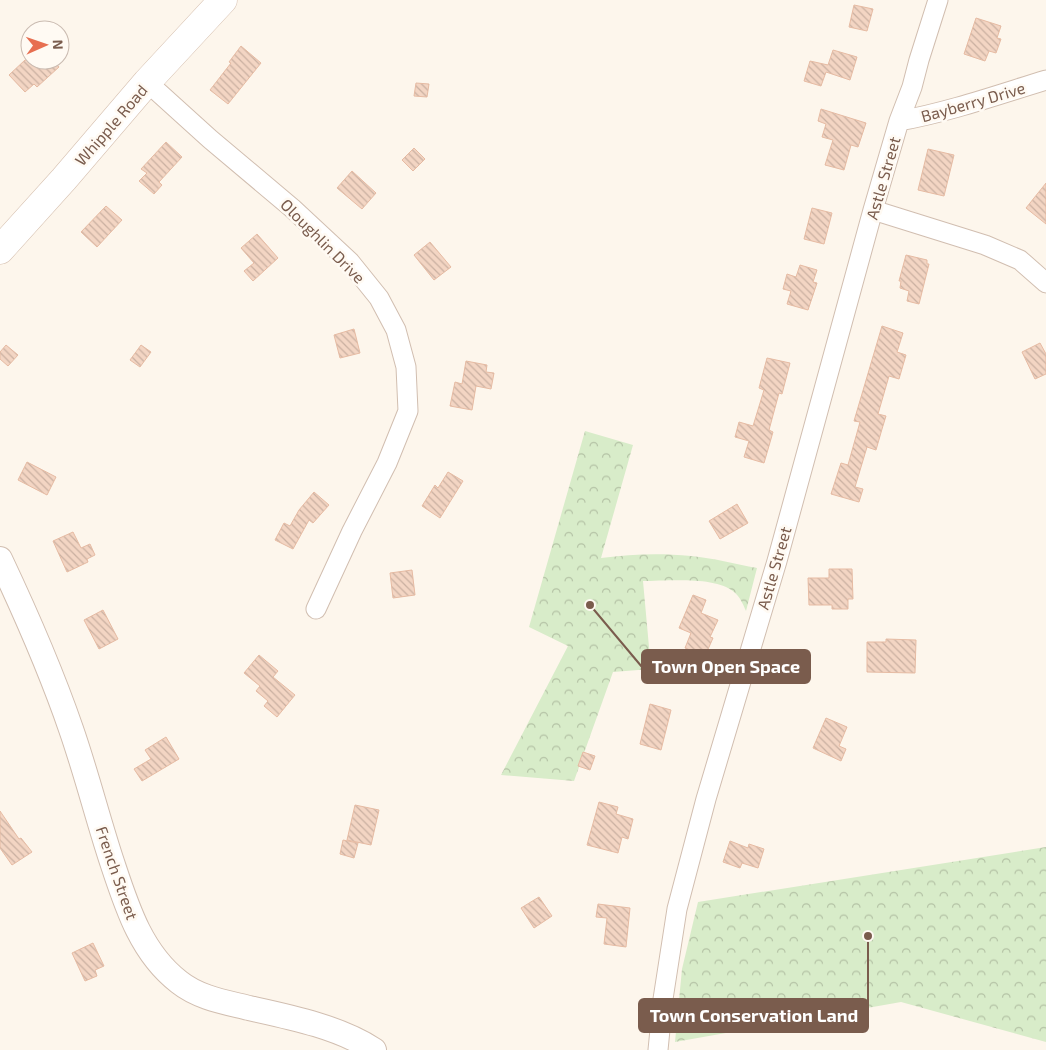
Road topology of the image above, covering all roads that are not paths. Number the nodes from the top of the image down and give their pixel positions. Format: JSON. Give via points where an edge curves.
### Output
{"nodes":[{"id":1,"x":222,"y":0,"type":"edge"},
{"id":2,"x":938,"y":0,"type":"edge"},
{"id":3,"x":1046,"y":80,"type":"edge"},
{"id":4,"x":147,"y":82,"type":"junction"},
{"id":5,"x":899,"y":121,"type":"junction"},
{"id":6,"x":873,"y":210,"type":"junction"},
{"id":7,"x":0,"y":250,"type":"edge"},
{"id":8,"x":1046,"y":283,"type":"edge"},
{"id":9,"x":0,"y":559,"type":"edge"},
{"id":10,"x":316,"y":609,"type":"dead end"},
{"id":11,"x":374,"y":1050,"type":"edge"},
{"id":12,"x":658,"y":1050,"type":"edge"}],
"edges":[{"from":1,"to":4,"type":"main road","name":"Whipple Road"},
{"from":2,"to":5,"type":"street","name":"Astle Street"},
{"from":3,"to":5,"type":"street","name":"Bayberry Drive"},
{"from":4,"to":7,"type":"main road","name":"Whipple Road"},
{"from":4,"to":10,"type":"street","name":"Oloughlin Drive","via":[[350,262],[379,298],[396,330],[406,367],[408,411],[387,463]]},
{"from":5,"to":6,"type":"street","name":"Astle Street"},
{"from":6,"to":8,"type":"street","via":[[985,244],[1020,260]]},
{"from":6,"to":12,"type":"street","name":"Astle Street","via":[[677,909]]},
{"from":9,"to":11,"type":"street","name":"French Street","via":[[52,675],[124,899],[148,949],[174,978],[199,994],[326,1028]]}]}
